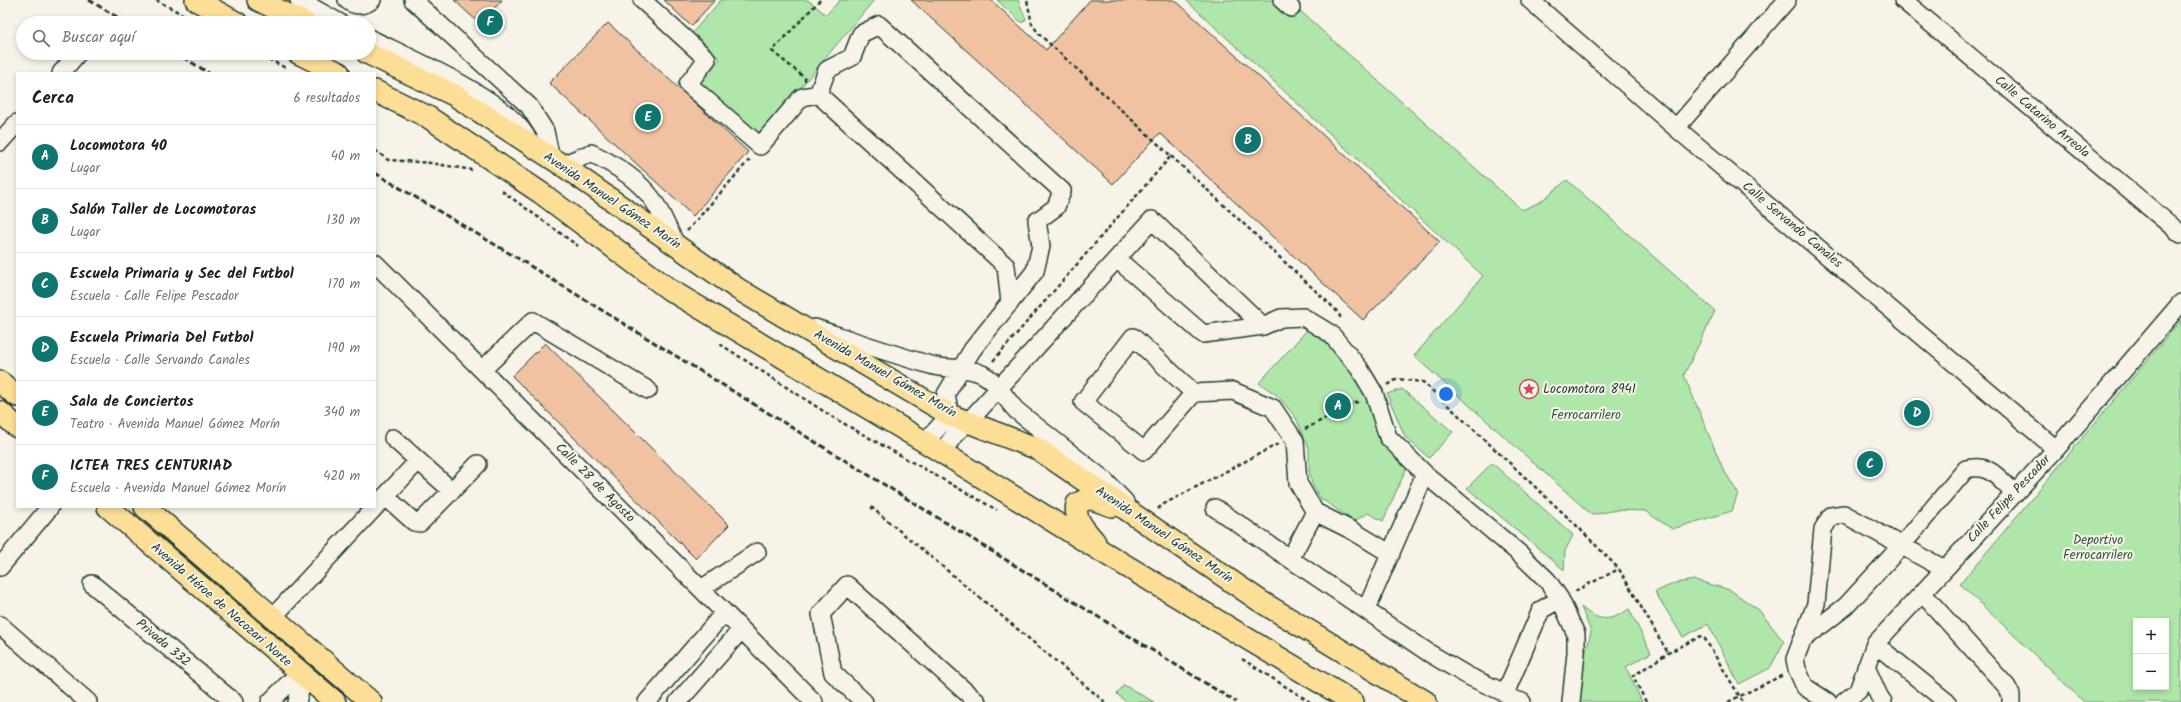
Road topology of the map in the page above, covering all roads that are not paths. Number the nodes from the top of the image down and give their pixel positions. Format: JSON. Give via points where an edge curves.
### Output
{"nodes":[{"id":1,"x":258,"y":0,"type":"edge"},
{"id":2,"x":299,"y":0,"type":"edge"},
{"id":3,"x":347,"y":0,"type":"edge"},
{"id":4,"x":372,"y":0,"type":"edge"},
{"id":5,"x":413,"y":0,"type":"edge"},
{"id":6,"x":642,"y":0,"type":"edge"},
{"id":7,"x":1530,"y":0,"type":"edge"},
{"id":8,"x":1787,"y":0,"type":"edge"},
{"id":9,"x":1903,"y":0,"type":"edge"},
{"id":10,"x":192,"y":8,"type":"edge"},
{"id":11,"x":216,"y":16,"type":"edge"},
{"id":12,"x":291,"y":16,"type":"edge"},
{"id":13,"x":328,"y":16,"type":"edge"},
{"id":14,"x":376,"y":41,"type":"edge"},
{"id":15,"x":376,"y":57,"type":"edge"},
{"id":16,"x":72,"y":60,"type":"edge"},
{"id":17,"x":294,"y":62,"type":"edge"},
{"id":18,"x":62,"y":72,"type":"edge"},
{"id":19,"x":335,"y":72,"type":"edge"},
{"id":20,"x":376,"y":91,"type":"edge"},
{"id":21,"x":818,"y":94,"type":"junction"},
{"id":22,"x":16,"y":124,"type":"edge"},
{"id":23,"x":1676,"y":128,"type":"junction"},
{"id":24,"x":0,"y":142,"type":"edge"},
{"id":25,"x":532,"y":147,"type":"junction"},
{"id":26,"x":556,"y":162,"type":"junction"},
{"id":27,"x":2181,"y":234,"type":"edge"},
{"id":28,"x":676,"y":244,"type":"junction"},
{"id":29,"x":1118,"y":260,"type":"junction"},
{"id":30,"x":376,"y":264,"type":"edge"},
{"id":31,"x":1010,"y":303,"type":"junction"},
{"id":32,"x":2181,"y":303,"type":"edge"},
{"id":33,"x":795,"y":322,"type":"junction"},
{"id":34,"x":1263,"y":326,"type":"junction"},
{"id":35,"x":962,"y":369,"type":"junction"},
{"id":36,"x":482,"y":370,"type":"junction"},
{"id":37,"x":0,"y":382,"type":"edge"},
{"id":38,"x":999,"y":388,"type":"junction"},
{"id":39,"x":648,"y":390,"type":"dead end"},
{"id":40,"x":1194,"y":393,"type":"junction"},
{"id":41,"x":16,"y":395,"type":"edge"},
{"id":42,"x":0,"y":412,"type":"edge"},
{"id":43,"x":960,"y":418,"type":"junction"},
{"id":44,"x":16,"y":426,"type":"edge"},
{"id":45,"x":393,"y":438,"type":"dead end"},
{"id":46,"x":933,"y":447,"type":"junction"},
{"id":47,"x":2056,"y":449,"type":"junction"},
{"id":48,"x":418,"y":460,"type":"junction"},
{"id":49,"x":478,"y":464,"type":"dead end"},
{"id":50,"x":1424,"y":474,"type":"junction"},
{"id":51,"x":452,"y":491,"type":"junction"},
{"id":52,"x":2014,"y":493,"type":"junction"},
{"id":53,"x":385,"y":496,"type":"junction"},
{"id":54,"x":376,"y":506,"type":"edge"},
{"id":55,"x":49,"y":508,"type":"edge"},
{"id":56,"x":109,"y":508,"type":"edge"},
{"id":57,"x":146,"y":508,"type":"edge"},
{"id":58,"x":374,"y":508,"type":"edge"},
{"id":59,"x":1215,"y":508,"type":"dead end"},
{"id":60,"x":1315,"y":512,"type":"junction"},
{"id":61,"x":1145,"y":522,"type":"junction"},
{"id":62,"x":1902,"y":545,"type":"junction"},
{"id":63,"x":757,"y":552,"type":"dead end"},
{"id":64,"x":1103,"y":552,"type":"junction"},
{"id":65,"x":1391,"y":554,"type":"junction"},
{"id":66,"x":1290,"y":559,"type":"junction"},
{"id":67,"x":0,"y":566,"type":"edge"},
{"id":68,"x":1944,"y":569,"type":"junction"},
{"id":69,"x":92,"y":584,"type":"dead end"},
{"id":70,"x":701,"y":589,"type":"junction"},
{"id":71,"x":1923,"y":594,"type":"junction"},
{"id":72,"x":1560,"y":599,"type":"junction"},
{"id":73,"x":1366,"y":610,"type":"junction"},
{"id":74,"x":724,"y":613,"type":"junction"},
{"id":75,"x":272,"y":618,"type":"junction"},
{"id":76,"x":0,"y":625,"type":"edge"},
{"id":77,"x":741,"y":630,"type":"junction"},
{"id":78,"x":1800,"y":642,"type":"junction"},
{"id":79,"x":1875,"y":644,"type":"junction"},
{"id":80,"x":1866,"y":666,"type":"junction"},
{"id":81,"x":302,"y":674,"type":"junction"},
{"id":82,"x":1507,"y":694,"type":"junction"},
{"id":83,"x":88,"y":702,"type":"edge"},
{"id":84,"x":234,"y":702,"type":"edge"},
{"id":85,"x":270,"y":702,"type":"edge"},
{"id":86,"x":297,"y":702,"type":"edge"},
{"id":87,"x":335,"y":702,"type":"edge"},
{"id":88,"x":371,"y":702,"type":"edge"},
{"id":89,"x":647,"y":702,"type":"edge"},
{"id":90,"x":678,"y":702,"type":"edge"},
{"id":91,"x":814,"y":702,"type":"edge"},
{"id":92,"x":864,"y":702,"type":"edge"},
{"id":93,"x":977,"y":702,"type":"edge"},
{"id":94,"x":1353,"y":702,"type":"edge"},
{"id":95,"x":1426,"y":702,"type":"edge"},
{"id":96,"x":1522,"y":702,"type":"edge"},
{"id":97,"x":1571,"y":702,"type":"edge"},
{"id":98,"x":1828,"y":702,"type":"edge"},
{"id":99,"x":1844,"y":702,"type":"edge"},
{"id":100,"x":1884,"y":702,"type":"edge"},
{"id":101,"x":1947,"y":702,"type":"edge"},
{"id":102,"x":2011,"y":702,"type":"edge"}],
"edges":[{"from":1,"to":12,"type":"main road"},
{"from":2,"to":13,"type":"street"},
{"from":3,"to":4,"type":"street","via":[[360,5]]},
{"from":5,"to":26,"type":"street","via":[[529,106],[545,131]]},
{"from":6,"to":21,"type":"street","via":[[707,59],[688,84],[760,146],[802,97]]},
{"from":7,"to":23,"type":"street","name":"Calle Servando Canales"},
{"from":8,"to":23,"type":"street"},
{"from":9,"to":27,"type":"street","name":"Calle Catarino Arreola"},
{"from":10,"to":11,"type":"main road"},
{"from":14,"to":25,"type":"street","via":[[452,79],[496,106],[522,129]]},
{"from":15,"to":25,"type":"main road","name":"Avenida Manuel Gómez Morín","via":[[454,95]]},
{"from":16,"to":18,"type":"street"},
{"from":17,"to":19,"type":"main road"},
{"from":20,"to":46,"type":"main road","via":[[428,117],[521,180],[670,290]]},
{"from":21,"to":31,"type":"street","via":[[1006,266]]},
{"from":21,"to":31,"type":"street","via":[[827,70],[852,57],[861,34],[879,25],[1062,191],[1056,207],[1038,221],[1041,246],[1035,271]]},
{"from":22,"to":24,"type":"street"},
{"from":23,"to":47,"type":"street","name":"Calle Servando Canales"},
{"from":25,"to":26,"type":"main road","name":"Avenida Manuel Gómez Morín"},
{"from":26,"to":28,"type":"main road","name":"Avenida Manuel Gómez Morín"},
{"from":26,"to":28,"type":"street","via":[[591,153],[614,164],[654,201]]},
{"from":28,"to":33,"type":"main road","name":"Avenida Manuel Gómez Morín","via":[[738,290]]},
{"from":29,"to":34,"type":"street","via":[[1203,334]]},
{"from":29,"to":34,"type":"street","via":[[1152,220]]},
{"from":29,"to":38,"type":"street"},
{"from":30,"to":36,"type":"street","name":"Calle 28 de Agosto"},
{"from":31,"to":35,"type":"street","via":[[972,350]]},
{"from":32,"to":47,"type":"street","name":"Calle Felipe Pescador"},
{"from":33,"to":35,"type":"street","via":[[936,367]]},
{"from":33,"to":43,"type":"main road","name":"Avenida Manuel Gómez Morín"},
{"from":34,"to":50,"type":"street","via":[[1282,318],[1303,317],[1331,334],[1359,368],[1374,393],[1388,437]]},
{"from":35,"to":38,"type":"street","via":[[982,374]]},
{"from":35,"to":43,"type":"street","via":[[946,394]]},
{"from":36,"to":39,"type":"street","via":[[533,321]]},
{"from":36,"to":70,"type":"street","name":"Calle 28 de Agosto"},
{"from":37,"to":41,"type":"main road"},
{"from":38,"to":43,"type":"street"},
{"from":38,"to":61,"type":"street","via":[[1008,403],[1103,479]]},
{"from":40,"to":40,"type":"street","via":[[1133,337],[1083,402],[1144,451]]},
{"from":40,"to":60,"type":"street","via":[[1233,391],[1273,408],[1295,442],[1298,483]]},
{"from":42,"to":44,"type":"main road"},
{"from":43,"to":46,"type":"street","via":[[956,433]]},
{"from":43,"to":61,"type":"main road","name":"Avenida Manuel Gómez Morín","via":[[1038,449]]},
{"from":45,"to":48,"type":"street"},
{"from":46,"to":64,"type":"main road"},
{"from":47,"to":52,"type":"street","name":"Calle Felipe Pescador"},
{"from":48,"to":51,"type":"street"},
{"from":48,"to":53,"type":"street"},
{"from":49,"to":51,"type":"street"},
{"from":50,"to":65,"type":"street"},
{"from":50,"to":72,"type":"street","via":[[1520,554],[1547,580]]},
{"from":51,"to":53,"type":"street","via":[[420,523],[414,522]]},
{"from":52,"to":62,"type":"street","via":[[1987,468],[1977,466],[1966,469]]},
{"from":52,"to":68,"type":"street","name":"Calle Felipe Pescador"},
{"from":53,"to":54,"type":"street"},
{"from":55,"to":67,"type":"street"},
{"from":56,"to":81,"type":"main road","name":"Avenida Héroe de Nacozari Norte"},
{"from":57,"to":75,"type":"main road","name":"Avenida Héroe de Nacozari Norte"},
{"from":58,"to":75,"type":"street"},
{"from":59,"to":66,"type":"street"},
{"from":60,"to":65,"type":"street"},
{"from":60,"to":66,"type":"street"},
{"from":61,"to":64,"type":"main road","via":[[1108,504],[1089,498],[1082,500],[1077,504],[1076,515]]},
{"from":61,"to":95,"type":"main road","name":"Avenida Manuel Gómez Morín","via":[[1260,601]]},
{"from":62,"to":68,"type":"street"},
{"from":62,"to":78,"type":"street","via":[[1846,606]]},
{"from":62,"to":78,"type":"street","via":[[1844,514],[1831,516],[1823,529],[1816,604]]},
{"from":63,"to":70,"type":"street"},
{"from":64,"to":94,"type":"main road"},
{"from":65,"to":73,"type":"street"},
{"from":66,"to":73,"type":"street"},
{"from":68,"to":71,"type":"street","name":"Calle Felipe Pescador"},
{"from":69,"to":84,"type":"street","name":"Privada 332"},
{"from":70,"to":74,"type":"street","name":"Calle 28 de Agosto"},
{"from":71,"to":79,"type":"street","name":"Calle Felipe Pescador"},
{"from":71,"to":102,"type":"street","via":[[2007,686]]},
{"from":72,"to":82,"type":"street","via":[[1541,610]]},
{"from":72,"to":97,"type":"street","via":[[1576,634]]},
{"from":73,"to":82,"type":"street","via":[[1429,653],[1468,676]]},
{"from":74,"to":77,"type":"street","name":"Calle 28 de Agosto"},
{"from":74,"to":89,"type":"street"},
{"from":75,"to":88,"type":"main road","name":"Avenida Héroe de Nacozari Norte"},
{"from":76,"to":83,"type":"street"},
{"from":77,"to":90,"type":"street"},
{"from":77,"to":91,"type":"street","name":"Calle 28 de Agosto"},
{"from":78,"to":98,"type":"street","via":[[1794,658],[1796,669],[1805,687]]},
{"from":79,"to":80,"type":"street","name":"Calle Felipe Pescador"},
{"from":79,"to":101,"type":"street"},
{"from":80,"to":99,"type":"street","name":"Calle Felipe Pescador","via":[[1858,691]]},
{"from":80,"to":100,"type":"street"},
{"from":81,"to":85,"type":"street"},
{"from":81,"to":86,"type":"street"},
{"from":81,"to":87,"type":"main road","name":"Avenida Héroe de Nacozari Norte"},
{"from":82,"to":96,"type":"street","via":[[1512,699]]},
{"from":92,"to":93,"type":"street","via":[[832,673],[822,614],[847,585]]}]}
